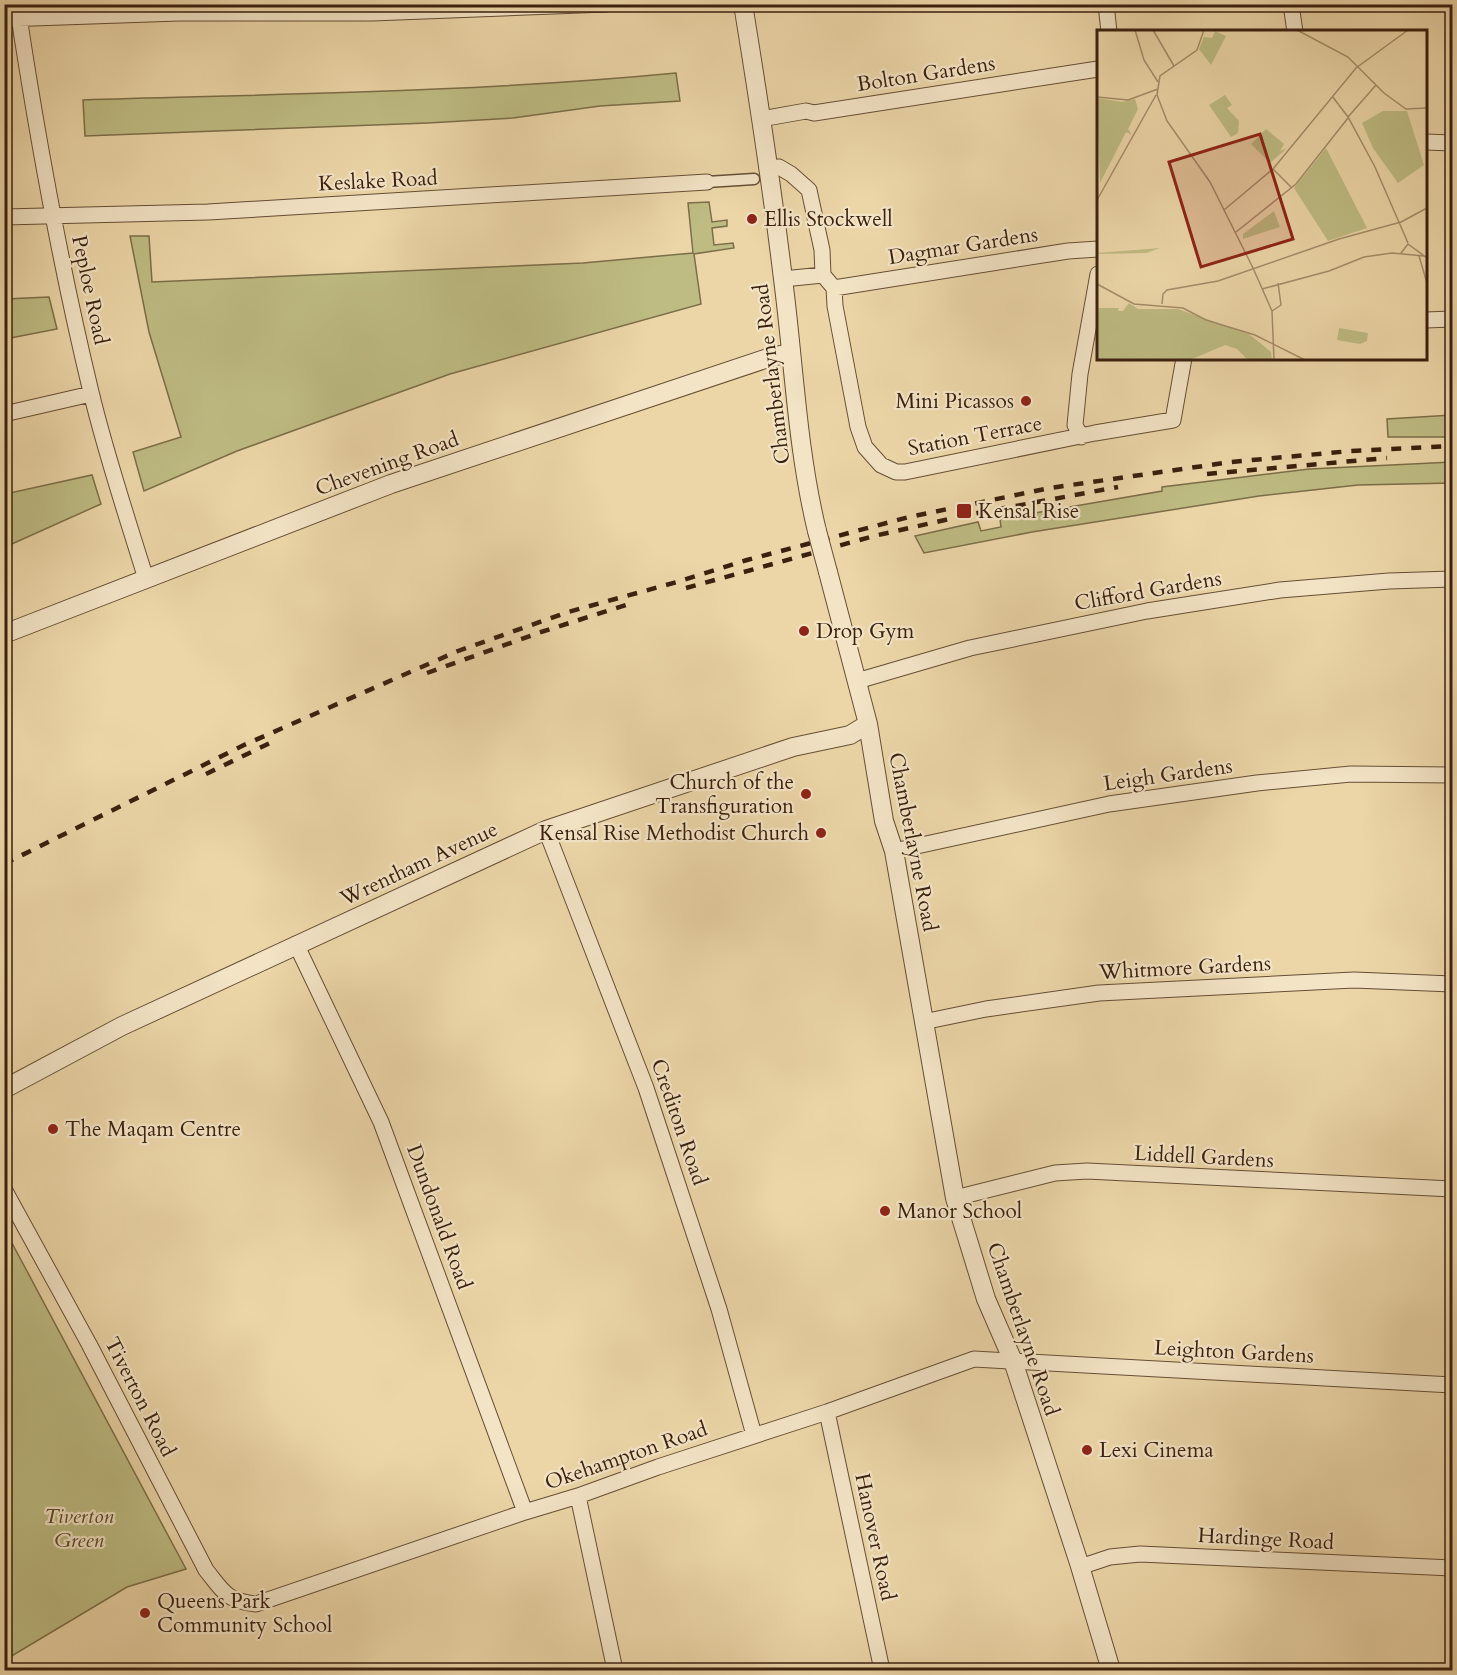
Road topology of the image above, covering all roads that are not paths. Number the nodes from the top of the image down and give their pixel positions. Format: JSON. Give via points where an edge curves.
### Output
{"nodes":[{"id":1,"x":606,"y":4,"type":"edge"},
{"id":2,"x":743,"y":4,"type":"edge"},
{"id":3,"x":1106,"y":4,"type":"edge"},
{"id":4,"x":1291,"y":4,"type":"edge"},
{"id":5,"x":14,"y":14,"type":"edge"},
{"id":6,"x":1109,"y":30,"type":"edge"},
{"id":7,"x":1295,"y":30,"type":"edge"},
{"id":8,"x":1097,"y":69,"type":"edge"},
{"id":9,"x":761,"y":118,"type":"junction"},
{"id":10,"x":1427,"y":142,"type":"edge"},
{"id":11,"x":1452,"y":143,"type":"edge"},
{"id":12,"x":761,"y":173,"type":"junction"},
{"id":13,"x":707,"y":182,"type":"joint"},
{"id":14,"x":4,"y":217,"type":"edge"},
{"id":15,"x":52,"y":217,"type":"junction"},
{"id":16,"x":1097,"y":249,"type":"edge"},
{"id":17,"x":823,"y":275,"type":"junction"},
{"id":18,"x":783,"y":279,"type":"junction"},
{"id":19,"x":1097,"y":280,"type":"edge"},
{"id":20,"x":834,"y":288,"type":"junction"},
{"id":21,"x":1452,"y":319,"type":"edge"},
{"id":22,"x":1427,"y":320,"type":"edge"},
{"id":23,"x":790,"y":353,"type":"junction"},
{"id":24,"x":1184,"y":360,"type":"edge"},
{"id":25,"x":91,"y":394,"type":"junction"},
{"id":26,"x":4,"y":414,"type":"edge"},
{"id":27,"x":1080,"y":437,"type":"junction"},
{"id":28,"x":146,"y":579,"type":"junction"},
{"id":29,"x":1452,"y":579,"type":"edge"},
{"id":30,"x":4,"y":634,"type":"edge"},
{"id":31,"x":857,"y":681,"type":"junction"},
{"id":32,"x":868,"y":724,"type":"junction"},
{"id":33,"x":1452,"y":776,"type":"edge"},
{"id":34,"x":546,"y":830,"type":"junction"},
{"id":35,"x":894,"y":851,"type":"junction"},
{"id":36,"x":296,"y":944,"type":"junction"},
{"id":37,"x":1452,"y":984,"type":"edge"},
{"id":38,"x":923,"y":1022,"type":"junction"},
{"id":39,"x":4,"y":1089,"type":"edge"},
{"id":40,"x":4,"y":1189,"type":"edge"},
{"id":41,"x":1452,"y":1189,"type":"edge"},
{"id":42,"x":956,"y":1198,"type":"junction"},
{"id":43,"x":1012,"y":1361,"type":"junction"},
{"id":44,"x":1452,"y":1385,"type":"edge"},
{"id":45,"x":826,"y":1412,"type":"junction"},
{"id":46,"x":754,"y":1435,"type":"junction"},
{"id":47,"x":578,"y":1496,"type":"junction"},
{"id":48,"x":525,"y":1512,"type":"junction"},
{"id":49,"x":1080,"y":1567,"type":"junction"},
{"id":50,"x":1452,"y":1568,"type":"edge"},
{"id":51,"x":256,"y":1604,"type":"joint"},
{"id":52,"x":615,"y":1671,"type":"edge"},
{"id":53,"x":882,"y":1671,"type":"edge"},
{"id":54,"x":1111,"y":1671,"type":"edge"}],
"edges":[{"from":1,"to":5,"type":"street","via":[[372,13]]},
{"from":2,"to":9,"type":"street","name":"Chamberlayne Road"},
{"from":3,"to":6,"type":"street"},
{"from":4,"to":7,"type":"street"},
{"from":5,"to":15,"type":"street","name":"Peploe Road"},
{"from":8,"to":9,"type":"street","name":"Bolton Gardens"},
{"from":9,"to":12,"type":"street","name":"Chamberlayne Road"},
{"from":10,"to":11,"type":"street"},
{"from":12,"to":13,"type":"street","name":"Keslake Road"},
{"from":12,"to":17,"type":"street","via":[[779,167],[809,190],[822,250]]},
{"from":12,"to":18,"type":"street","name":"Chamberlayne Road"},
{"from":13,"to":15,"type":"street","name":"Keslake Road","via":[[220,212]]},
{"from":14,"to":15,"type":"street","name":"Keslake Road"},
{"from":15,"to":25,"type":"street","name":"Peploe Road"},
{"from":16,"to":20,"type":"street","name":"Dagmar Gardens"},
{"from":17,"to":18,"type":"street"},
{"from":17,"to":20,"type":"street"},
{"from":18,"to":23,"type":"street","name":"Chamberlayne Road"},
{"from":19,"to":27,"type":"street","via":[[1080,374],[1075,425]]},
{"from":20,"to":27,"type":"street","name":"Station Terrace","via":[[858,427],[865,447],[881,465],[905,472]]},
{"from":21,"to":22,"type":"street"},
{"from":23,"to":28,"type":"street","name":"Chevening Road","via":[[622,405],[391,484]]},
{"from":23,"to":31,"type":"street","name":"Chamberlayne Road","bridge":true,"via":[[814,519]]},
{"from":24,"to":27,"type":"street","name":"Station Terrace","via":[[1173,420]]},
{"from":25,"to":26,"type":"street"},
{"from":25,"to":28,"type":"street","name":"Peploe Road"},
{"from":28,"to":30,"type":"street","name":"Chevening Road"},
{"from":29,"to":31,"type":"street","name":"Clifford Gardens","via":[[1280,590],[1147,611],[970,648]]},
{"from":31,"to":32,"type":"street","name":"Chamberlayne Road"},
{"from":32,"to":34,"type":"street","name":"Wrentham Avenue","via":[[850,735],[793,747]]},
{"from":32,"to":35,"type":"street","name":"Chamberlayne Road","via":[[884,820]]},
{"from":33,"to":35,"type":"street","name":"Leigh Gardens","via":[[1351,774],[1257,783],[1109,804]]},
{"from":34,"to":36,"type":"street","name":"Wrentham Avenue"},
{"from":34,"to":46,"type":"street","name":"Crediton Road","via":[[646,1088],[719,1309]]},
{"from":35,"to":38,"type":"street","name":"Chamberlayne Road"},
{"from":36,"to":39,"type":"street","name":"Wrentham Avenue","via":[[122,1026]]},
{"from":36,"to":48,"type":"street","name":"Dundonald Road","via":[[381,1122]]},
{"from":37,"to":38,"type":"street","name":"Whitmore Gardens","via":[[1354,980],[1099,993]]},
{"from":38,"to":42,"type":"street","name":"Chamberlayne Road"},
{"from":40,"to":51,"type":"street","name":"Tiverton Road","via":[[206,1570],[228,1597]]},
{"from":41,"to":42,"type":"street","name":"Liddell Gardens","via":[[1086,1171],[1055,1173]]},
{"from":42,"to":43,"type":"street","name":"Chamberlayne Road","via":[[986,1299]]},
{"from":43,"to":44,"type":"street","name":"Leighton Gardens"},
{"from":43,"to":45,"type":"street","name":"Okehampton Road","via":[[974,1359]]},
{"from":43,"to":49,"type":"street","name":"Chamberlayne Road"},
{"from":45,"to":46,"type":"street","name":"Okehampton Road"},
{"from":45,"to":53,"type":"street","name":"Hanover Road"},
{"from":46,"to":47,"type":"street","name":"Okehampton Road"},
{"from":47,"to":48,"type":"street","name":"Okehampton Road"},
{"from":47,"to":52,"type":"street"},
{"from":48,"to":51,"type":"street","name":"Okehampton Road"},
{"from":49,"to":50,"type":"street","name":"Hardinge Road","via":[[1110,1557],[1140,1554]]},
{"from":49,"to":54,"type":"street","name":"Chamberlayne Road"}]}
